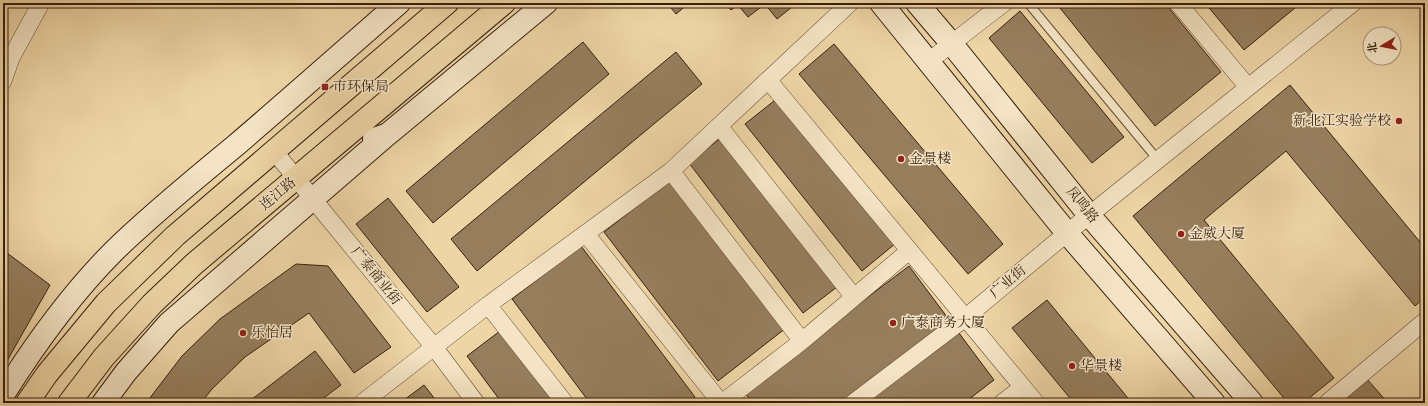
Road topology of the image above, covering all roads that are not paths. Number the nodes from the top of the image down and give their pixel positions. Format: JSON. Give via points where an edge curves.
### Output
{"nodes":[{"id":1,"x":41,"y":3,"type":"edge"},
{"id":2,"x":399,"y":3,"type":"edge"},
{"id":3,"x":448,"y":3,"type":"edge"},
{"id":4,"x":504,"y":3,"type":"edge"},
{"id":5,"x":546,"y":3,"type":"edge"},
{"id":6,"x":850,"y":3,"type":"edge"},
{"id":7,"x":881,"y":3,"type":"edge"},
{"id":8,"x":917,"y":3,"type":"edge"},
{"id":9,"x":1004,"y":3,"type":"edge"},
{"id":10,"x":1028,"y":3,"type":"edge"},
{"id":11,"x":1178,"y":3,"type":"edge"},
{"id":12,"x":1344,"y":6,"type":"edge"},
{"id":13,"x":951,"y":43,"type":"junction"},
{"id":14,"x":929,"y":61,"type":"junction"},
{"id":15,"x":768,"y":80,"type":"junction"},
{"id":16,"x":3,"y":81,"type":"edge"},
{"id":17,"x":1248,"y":87,"type":"junction"},
{"id":18,"x":719,"y":126,"type":"junction"},
{"id":19,"x":388,"y":134,"type":"junction"},
{"id":20,"x":274,"y":151,"type":"junction"},
{"id":21,"x":325,"y":155,"type":"junction"},
{"id":22,"x":1158,"y":160,"type":"junction"},
{"id":23,"x":671,"y":171,"type":"junction"},
{"id":24,"x":297,"y":178,"type":"junction"},
{"id":25,"x":312,"y":200,"type":"junction"},
{"id":26,"x":1089,"y":215,"type":"junction"},
{"id":27,"x":586,"y":234,"type":"junction"},
{"id":28,"x":1067,"y":234,"type":"junction"},
{"id":29,"x":909,"y":251,"type":"junction"},
{"id":30,"x":854,"y":297,"type":"junction"},
{"id":31,"x":488,"y":305,"type":"junction"},
{"id":32,"x":965,"y":318,"type":"junction"},
{"id":33,"x":1425,"y":321,"type":"edge"},
{"id":34,"x":802,"y":341,"type":"junction"},
{"id":35,"x":434,"y":347,"type":"junction"},
{"id":36,"x":1023,"y":387,"type":"junction"},
{"id":37,"x":3,"y":395,"type":"edge"},
{"id":38,"x":27,"y":403,"type":"edge"},
{"id":39,"x":69,"y":403,"type":"edge"},
{"id":40,"x":104,"y":403,"type":"edge"},
{"id":41,"x":362,"y":403,"type":"edge"},
{"id":42,"x":476,"y":403,"type":"edge"},
{"id":43,"x":565,"y":403,"type":"edge"},
{"id":44,"x":722,"y":403,"type":"edge"},
{"id":45,"x":853,"y":403,"type":"edge"},
{"id":46,"x":1002,"y":403,"type":"edge"},
{"id":47,"x":1036,"y":403,"type":"edge"},
{"id":48,"x":1214,"y":403,"type":"edge"},
{"id":49,"x":1252,"y":403,"type":"edge"},
{"id":50,"x":1327,"y":403,"type":"edge"}],
"edges":[{"from":1,"to":16,"type":"street","via":[[11,58]]},
{"from":2,"to":37,"type":"main road","via":[[166,202],[113,252],[70,300],[28,354]]},
{"from":3,"to":20,"type":"main road"},
{"from":4,"to":21,"type":"main road","name":"连江路"},
{"from":5,"to":19,"type":"main road","name":"连江路"},
{"from":6,"to":15,"type":"street"},
{"from":7,"to":14,"type":"main road"},
{"from":8,"to":13,"type":"main road","name":"凤鸣路"},
{"from":9,"to":13,"type":"street"},
{"from":10,"to":22,"type":"lane"},
{"from":11,"to":17,"type":"street"},
{"from":12,"to":17,"type":"street","name":"广业街"},
{"from":13,"to":14,"type":"street"},
{"from":13,"to":26,"type":"main road","name":"凤鸣路"},
{"from":14,"to":28,"type":"main road"},
{"from":15,"to":18,"type":"street"},
{"from":15,"to":29,"type":"street"},
{"from":17,"to":22,"type":"street","name":"广业街"},
{"from":18,"to":23,"type":"street"},
{"from":18,"to":30,"type":"street"},
{"from":19,"to":21,"type":"main road"},
{"from":19,"to":25,"type":"main road","name":"连江路"},
{"from":20,"to":24,"type":"street","name":"广泰商业街"},
{"from":20,"to":38,"type":"main road","via":[[175,236],[106,303],[46,374]]},
{"from":21,"to":24,"type":"main road","name":"连江路"},
{"from":22,"to":26,"type":"street","name":"广业街"},
{"from":23,"to":27,"type":"street"},
{"from":23,"to":34,"type":"street"},
{"from":24,"to":25,"type":"street","name":"广泰商业街"},
{"from":24,"to":39,"type":"main road","name":"连江路","via":[[194,264],[152,304],[104,357]]},
{"from":25,"to":35,"type":"street","name":"广泰商业街"},
{"from":25,"to":40,"type":"main road","name":"连江路","via":[[169,323],[126,372]]},
{"from":26,"to":28,"type":"street","name":"广业街"},
{"from":26,"to":49,"type":"main road","name":"凤鸣路"},
{"from":27,"to":31,"type":"street"},
{"from":27,"to":44,"type":"street"},
{"from":28,"to":32,"type":"street","name":"广业街"},
{"from":28,"to":48,"type":"main road"},
{"from":29,"to":30,"type":"street"},
{"from":29,"to":32,"type":"street"},
{"from":30,"to":34,"type":"street"},
{"from":31,"to":35,"type":"street"},
{"from":31,"to":43,"type":"street"},
{"from":32,"to":36,"type":"street"},
{"from":32,"to":45,"type":"street","name":"广业街"},
{"from":33,"to":50,"type":"street"},
{"from":34,"to":44,"type":"street"},
{"from":35,"to":41,"type":"street"},
{"from":35,"to":42,"type":"street","name":"广泰商业街"},
{"from":36,"to":46,"type":"street"},
{"from":36,"to":47,"type":"street"}]}
